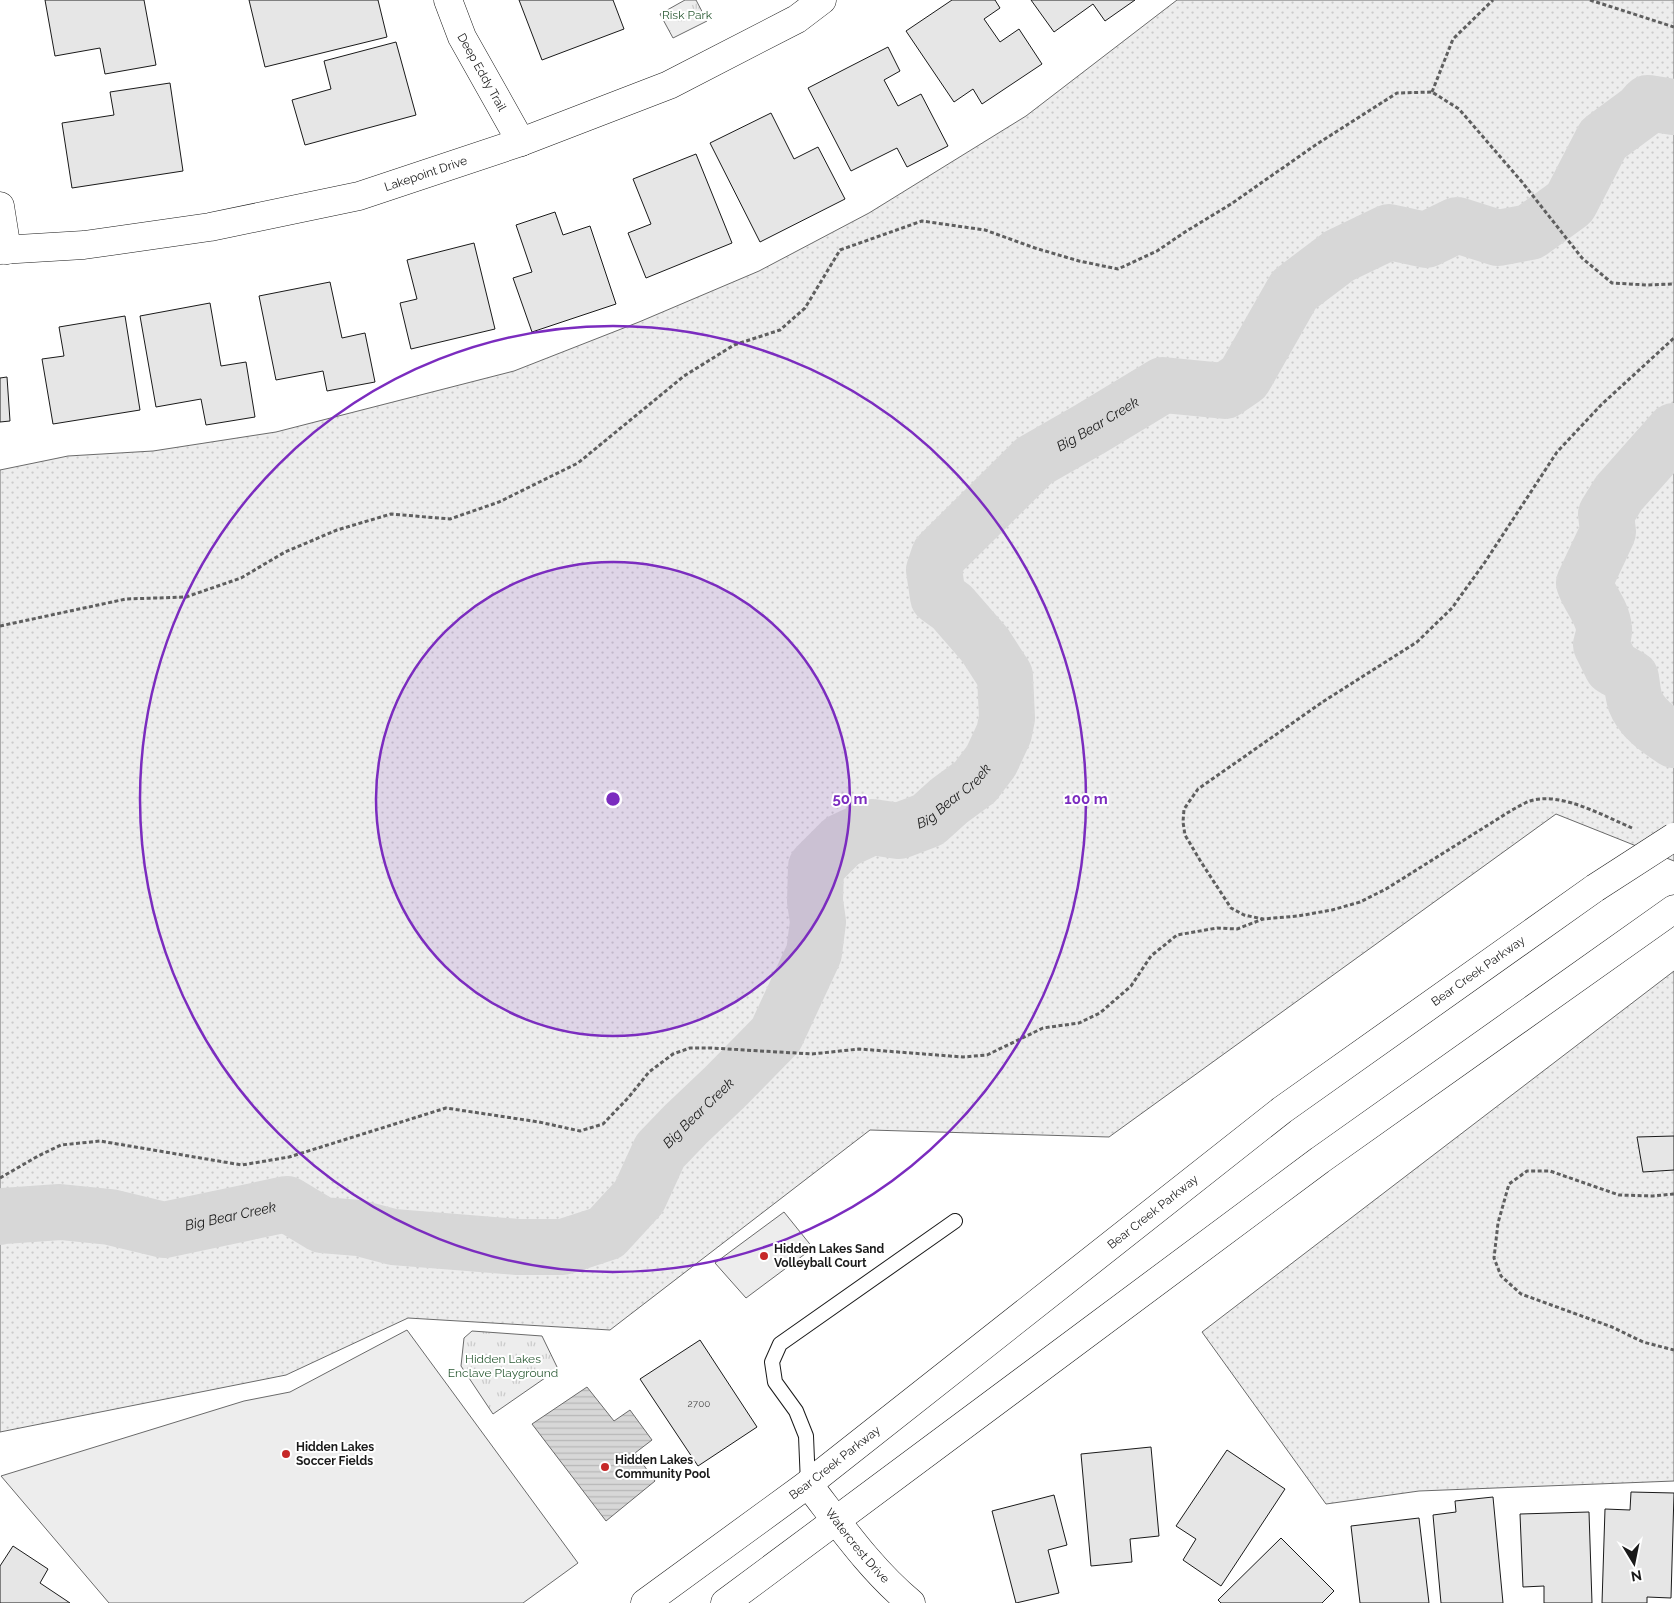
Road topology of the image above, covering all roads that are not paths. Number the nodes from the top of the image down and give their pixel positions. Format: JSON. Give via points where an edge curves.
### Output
{"nodes":[{"id":1,"x":448,"y":0,"type":"edge"},
{"id":2,"x":822,"y":0,"type":"edge"},
{"id":3,"x":521,"y":142,"type":"junction"},
{"id":4,"x":0,"y":206,"type":"edge"},
{"id":5,"x":3,"y":250,"type":"edge"},
{"id":6,"x":1674,"y":837,"type":"edge"},
{"id":7,"x":1674,"y":909,"type":"edge"},
{"id":8,"x":955,"y":1221,"type":"dead end"},
{"id":9,"x":808,"y":1484,"type":"junction"},
{"id":10,"x":836,"y":1520,"type":"junction"},
{"id":11,"x":645,"y":1603,"type":"edge"},
{"id":12,"x":725,"y":1603,"type":"edge"},
{"id":13,"x":911,"y":1603,"type":"edge"}],
"edges":[{"from":1,"to":3,"type":"main road","name":"Deep Eddy Trail","via":[[462,37]]},
{"from":2,"to":3,"type":"main road","name":"Lakepoint Drive","via":[[797,19],[669,85]]},
{"from":3,"to":5,"type":"main road","name":"Lakepoint Drive","via":[[350,198],[210,227],[84,245]]},
{"from":4,"to":5,"type":"main road"},
{"from":6,"to":9,"type":"main road","name":"Bear Creek Parkway","bridge":true,"via":[[1596,888],[1282,1110]]},
{"from":7,"to":10,"type":"main road","via":[[1320,1160]]},
{"from":8,"to":9,"type":"lane","via":[[780,1344],[772,1362],[775,1382],[796,1411],[806,1436]]},
{"from":9,"to":10,"type":"main road","name":"Watercrest Drive"},
{"from":9,"to":11,"type":"main road","name":"Bear Creek Parkway"},
{"from":10,"to":12,"type":"main road"},
{"from":10,"to":13,"type":"main road","name":"Watercrest Drive","via":[[887,1582]]}]}
